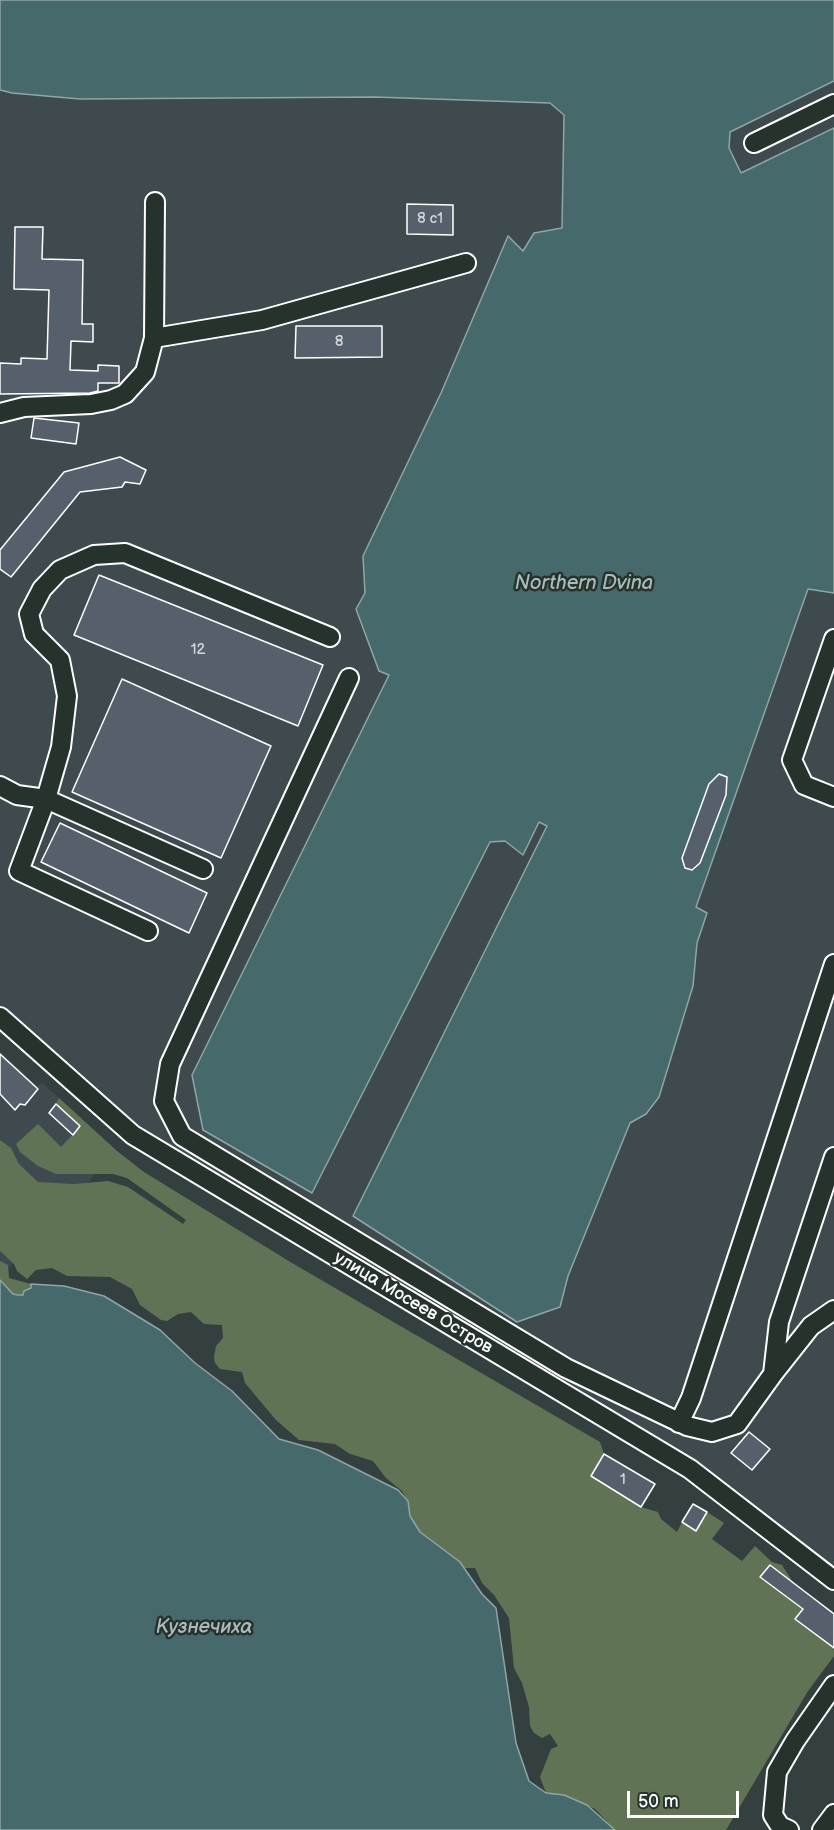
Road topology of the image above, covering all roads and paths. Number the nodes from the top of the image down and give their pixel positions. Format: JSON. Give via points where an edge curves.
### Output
{"nodes":[{"id":1,"x":834,"y":104,"type":"edge"},
{"id":2,"x":754,"y":143,"type":"dead end"},
{"id":3,"x":155,"y":202,"type":"dead end"},
{"id":4,"x":466,"y":263,"type":"dead end"},
{"id":5,"x":154,"y":338,"type":"junction"},
{"id":6,"x":0,"y":413,"type":"edge"},
{"id":7,"x":330,"y":637,"type":"dead end"},
{"id":8,"x":834,"y":639,"type":"edge"},
{"id":9,"x":830,"y":664,"type":"edge"},
{"id":10,"x":349,"y":678,"type":"dead end"},
{"id":11,"x":0,"y":786,"type":"edge"},
{"id":12,"x":834,"y":796,"type":"edge"},
{"id":13,"x":46,"y":799,"type":"junction"},
{"id":14,"x":203,"y":869,"type":"dead end"},
{"id":15,"x":148,"y":931,"type":"dead end"},
{"id":16,"x":834,"y":964,"type":"edge"},
{"id":17,"x":0,"y":1017,"type":"edge"},
{"id":18,"x":834,"y":1157,"type":"edge"},
{"id":19,"x":834,"y":1310,"type":"edge"},
{"id":20,"x":773,"y":1374,"type":"junction"},
{"id":21,"x":679,"y":1423,"type":"junction"},
{"id":22,"x":834,"y":1580,"type":"edge"},
{"id":23,"x":834,"y":1685,"type":"edge"},
{"id":24,"x":834,"y":1814,"type":"edge"},
{"id":25,"x":782,"y":1829,"type":"edge"},
{"id":26,"x":822,"y":1830,"type":"edge"}],
"edges":[{"from":1,"to":2,"type":"street"},
{"from":3,"to":5,"type":"street"},
{"from":4,"to":5,"type":"street","via":[[262,320]]},
{"from":5,"to":6,"type":"street","via":[[145,372],[125,394],[91,404],[24,407]]},
{"from":7,"to":13,"type":"street","via":[[125,553],[94,555],[60,570],[42,589],[29,614],[34,634],[60,660],[67,696],[61,747]]},
{"from":8,"to":9,"type":"street"},
{"from":9,"to":12,"type":"street","via":[[792,760],[804,785]]},
{"from":10,"to":21,"type":"street","via":[[170,1064],[164,1101],[182,1136],[566,1368]]},
{"from":11,"to":13,"type":"street","via":[[17,795]]},
{"from":13,"to":14,"type":"street"},
{"from":13,"to":15,"type":"street","via":[[19,871]]},
{"from":16,"to":21,"type":"street","via":[[691,1398]]},
{"from":17,"to":22,"type":"street","name":"улица Мосеев Остров","via":[[133,1135],[690,1469]]},
{"from":18,"to":20,"type":"street","via":[[779,1322]]},
{"from":19,"to":20,"type":"street","via":[[811,1326]]},
{"from":20,"to":21,"type":"street","via":[[737,1424],[712,1432]]},
{"from":23,"to":25,"type":"street","via":[[777,1772],[773,1815]]},
{"from":24,"to":26,"type":"street"}]}
